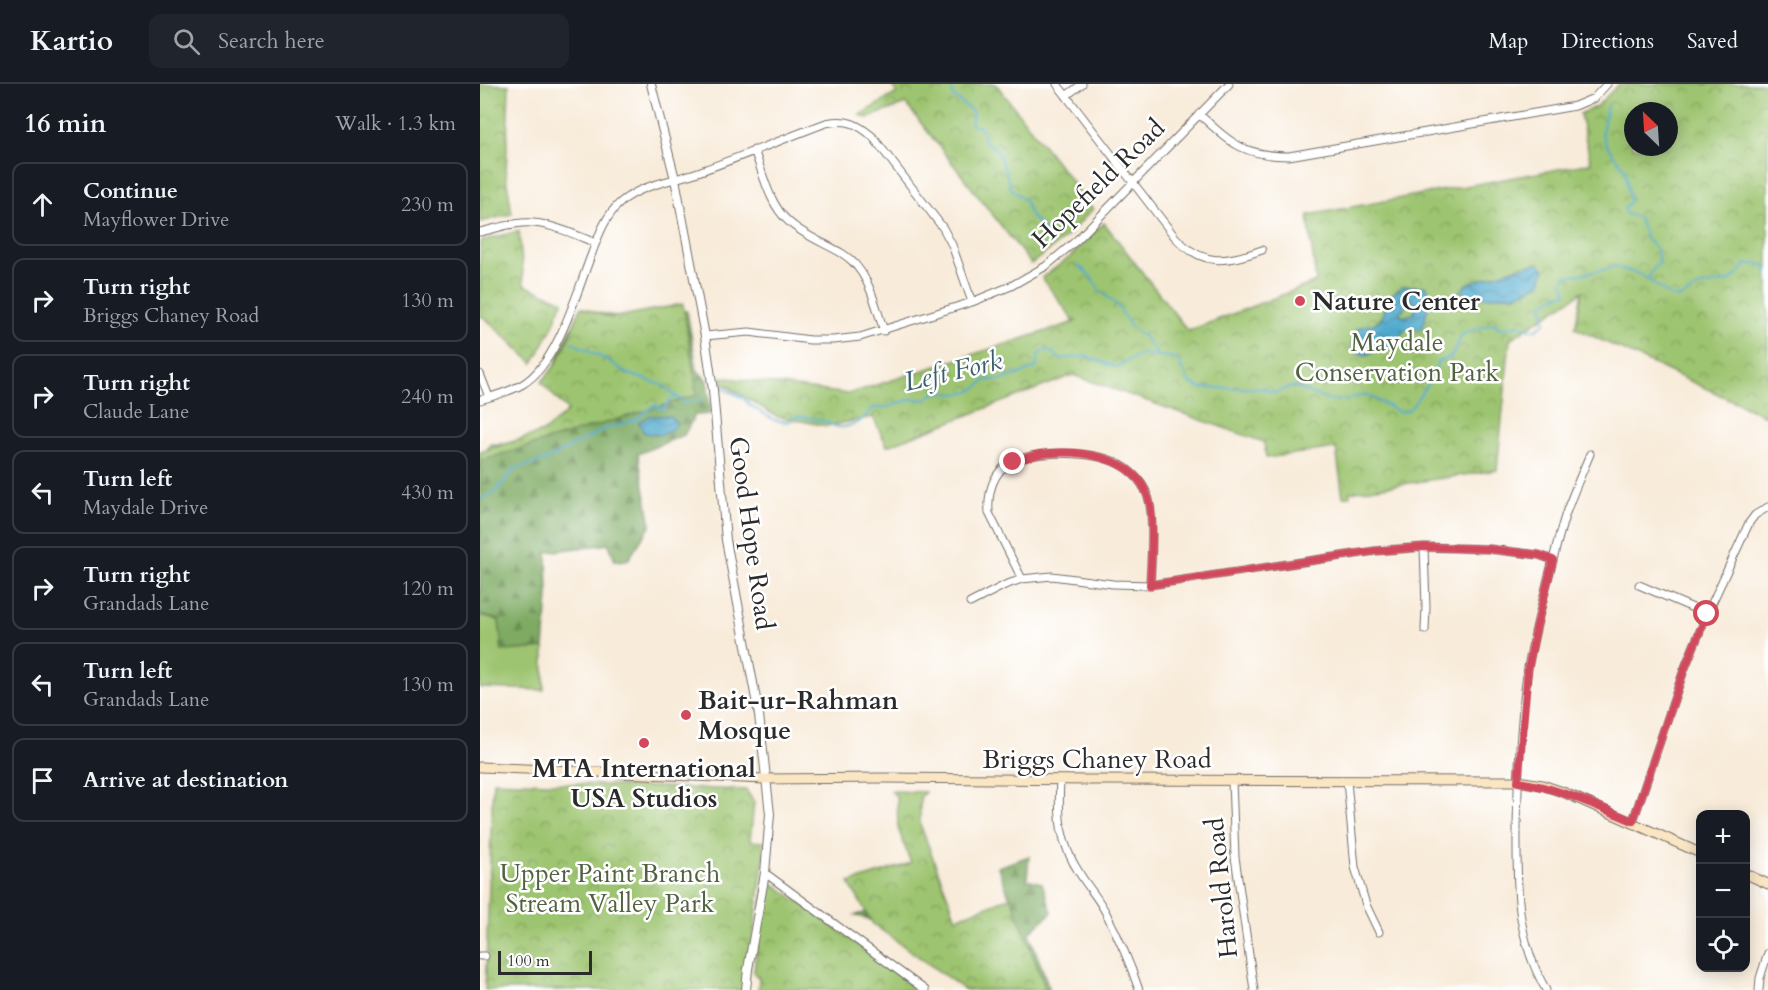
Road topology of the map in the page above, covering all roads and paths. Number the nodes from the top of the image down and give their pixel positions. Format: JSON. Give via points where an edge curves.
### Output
{"nodes":[{"id":1,"x":651,"y":84,"type":"edge"},
{"id":2,"x":1058,"y":84,"type":"edge"},
{"id":3,"x":1082,"y":84,"type":"edge"},
{"id":4,"x":1229,"y":84,"type":"edge"},
{"id":5,"x":1607,"y":84,"type":"edge"},
{"id":6,"x":1066,"y":96,"type":"junction"},
{"id":7,"x":1199,"y":114,"type":"junction"},
{"id":8,"x":754,"y":150,"type":"junction"},
{"id":9,"x":675,"y":179,"type":"junction"},
{"id":10,"x":1133,"y":182,"type":"junction"},
{"id":11,"x":480,"y":231,"type":"edge"},
{"id":12,"x":596,"y":243,"type":"junction"},
{"id":13,"x":1262,"y":250,"type":"dead end"},
{"id":14,"x":972,"y":302,"type":"junction"},
{"id":15,"x":884,"y":331,"type":"junction"},
{"id":16,"x":705,"y":336,"type":"junction"},
{"id":17,"x":480,"y":374,"type":"edge"},
{"id":18,"x":489,"y":397,"type":"junction"},
{"id":19,"x":480,"y":400,"type":"edge"},
{"id":20,"x":1590,"y":454,"type":"dead end"},
{"id":21,"x":1768,"y":507,"type":"edge"},
{"id":22,"x":1424,"y":547,"type":"junction"},
{"id":23,"x":1553,"y":560,"type":"junction"},
{"id":24,"x":1022,"y":579,"type":"junction"},
{"id":25,"x":1150,"y":585,"type":"junction"},
{"id":26,"x":1639,"y":585,"type":"dead end"},
{"id":27,"x":970,"y":603,"type":"dead end"},
{"id":28,"x":1707,"y":614,"type":"junction"},
{"id":29,"x":1425,"y":630,"type":"dead end"},
{"id":30,"x":480,"y":767,"type":"edge"},
{"id":31,"x":765,"y":779,"type":"junction"},
{"id":32,"x":1060,"y":780,"type":"junction"},
{"id":33,"x":1232,"y":781,"type":"junction"},
{"id":34,"x":1347,"y":781,"type":"junction"},
{"id":35,"x":1518,"y":782,"type":"junction"},
{"id":36,"x":1633,"y":821,"type":"junction"},
{"id":37,"x":1696,"y":851,"type":"edge"},
{"id":38,"x":765,"y":873,"type":"junction"},
{"id":39,"x":1750,"y":876,"type":"edge"},
{"id":40,"x":1768,"y":884,"type":"edge"},
{"id":41,"x":1379,"y":932,"type":"dead end"},
{"id":42,"x":1768,"y":953,"type":"edge"},
{"id":43,"x":746,"y":990,"type":"edge"},
{"id":44,"x":926,"y":990,"type":"edge"},
{"id":45,"x":1139,"y":990,"type":"edge"},
{"id":46,"x":1254,"y":990,"type":"edge"},
{"id":47,"x":1546,"y":990,"type":"edge"},
{"id":48,"x":1759,"y":990,"type":"edge"}],
"edges":[{"from":1,"to":9,"type":"street","name":"Good Hope Road"},
{"from":2,"to":6,"type":"street"},
{"from":3,"to":6,"type":"street"},
{"from":4,"to":7,"type":"street","name":"Hopefield Road"},
{"from":5,"to":7,"type":"street","via":[[1594,98],[1575,106],[1289,156],[1264,155],[1241,147],[1227,140]]},
{"from":6,"to":10,"type":"street"},
{"from":7,"to":10,"type":"street","name":"Hopefield Road"},
{"from":8,"to":9,"type":"street"},
{"from":8,"to":14,"type":"street","via":[[839,120],[862,127],[944,228]]},
{"from":8,"to":15,"type":"street","via":[[772,198],[787,221],[843,254],[858,268]]},
{"from":9,"to":12,"type":"street","via":[[622,201],[607,217]]},
{"from":9,"to":16,"type":"street","name":"Good Hope Road"},
{"from":10,"to":13,"type":"street","via":[[1175,237],[1192,252],[1225,260]]},
{"from":10,"to":14,"type":"street","name":"Hopefield Road","via":[[1046,266]]},
{"from":11,"to":12,"type":"street","via":[[537,224]]},
{"from":12,"to":18,"type":"street","via":[[549,358],[525,383]]},
{"from":14,"to":15,"type":"street","name":"Hopefield Road"},
{"from":15,"to":16,"type":"street","name":"Hopefield Road","via":[[833,340],[748,332]]},
{"from":16,"to":31,"type":"street","name":"Good Hope Road","via":[[726,540],[759,715]]},
{"from":17,"to":18,"type":"street"},
{"from":18,"to":19,"type":"street"},
{"from":20,"to":23,"type":"street","via":[[1566,513]]},
{"from":21,"to":28,"type":"street","via":[[1749,523]]},
{"from":22,"to":23,"type":"street","via":[[1489,549]]},
{"from":22,"to":25,"type":"street"},
{"from":22,"to":29,"type":"street"},
{"from":23,"to":35,"type":"street","via":[[1528,669]]},
{"from":24,"to":25,"type":"street","via":[[1052,576]]},
{"from":24,"to":25,"type":"street","via":[[989,513],[991,486],[1002,469],[1013,462],[1039,454],[1067,453],[1115,462],[1134,474],[1142,485],[1151,510]]},
{"from":24,"to":27,"type":"street"},
{"from":26,"to":28,"type":"street"},
{"from":28,"to":36,"type":"street"},
{"from":30,"to":31,"type":"main road","name":"Briggs Chaney Road"},
{"from":31,"to":32,"type":"main road","name":"Briggs Chaney Road"},
{"from":31,"to":38,"type":"street","name":"Good Hope Road","via":[[770,814]]},
{"from":32,"to":33,"type":"main road","name":"Briggs Chaney Road"},
{"from":32,"to":45,"type":"street","via":[[1059,822],[1066,848],[1105,910]]},
{"from":33,"to":34,"type":"main road","name":"Briggs Chaney Road"},
{"from":33,"to":46,"type":"street","name":"Harold Road","via":[[1235,857]]},
{"from":34,"to":35,"type":"main road","name":"Briggs Chaney Road"},
{"from":34,"to":41,"type":"street","via":[[1355,867]]},
{"from":35,"to":36,"type":"main road","name":"Briggs Chaney Road","via":[[1563,792]]},
{"from":35,"to":47,"type":"street","via":[[1518,898],[1522,930]]},
{"from":36,"to":37,"type":"main road","name":"Briggs Chaney Road"},
{"from":38,"to":43,"type":"street","name":"Good Hope Road"},
{"from":38,"to":44,"type":"street"},
{"from":39,"to":40,"type":"main road"},
{"from":42,"to":48,"type":"street"}]}
